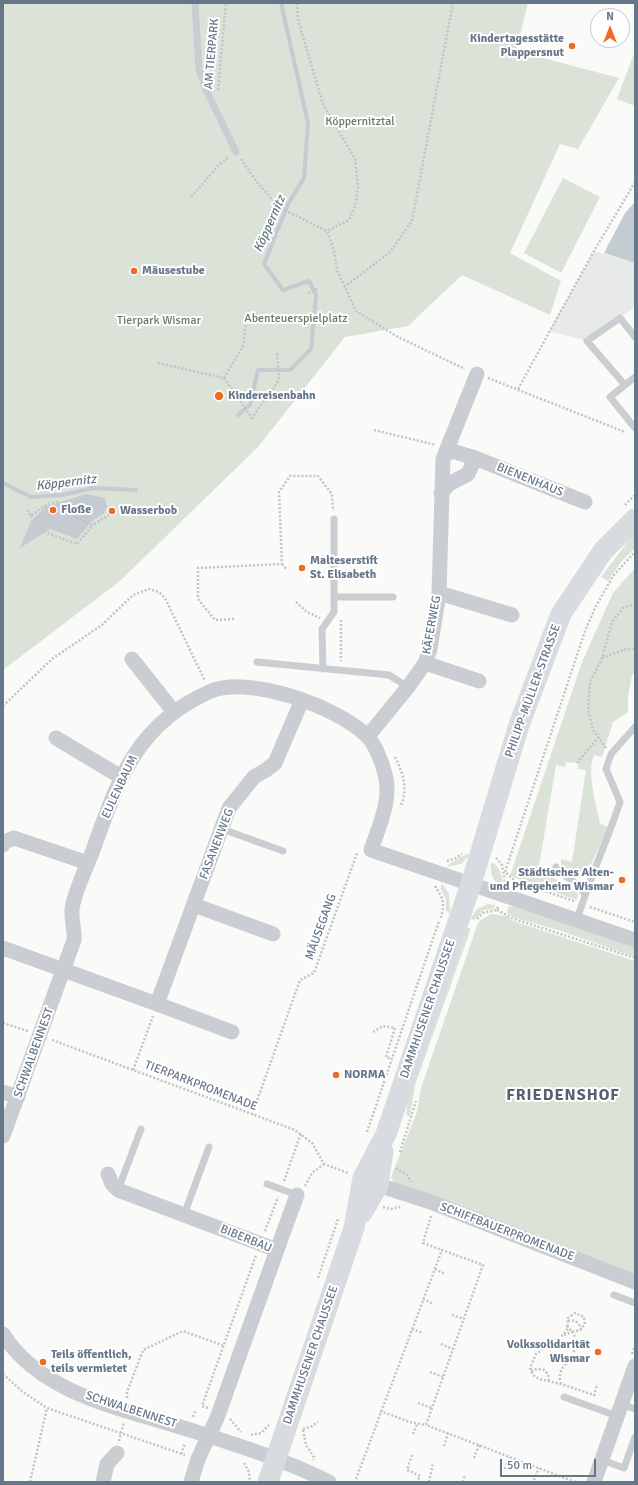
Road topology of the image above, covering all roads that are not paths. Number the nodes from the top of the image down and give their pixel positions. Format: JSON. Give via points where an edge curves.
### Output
{"nodes":[{"id":1,"x":195,"y":3,"type":"edge"},
{"id":2,"x":236,"y":152,"type":"road end"},
{"id":3,"x":635,"y":337,"type":"edge"},
{"id":4,"x":477,"y":374,"type":"road end"},
{"id":5,"x":635,"y":377,"type":"edge"},
{"id":6,"x":625,"y":385,"type":"junction"},
{"id":7,"x":635,"y":428,"type":"edge"},
{"id":8,"x":446,"y":451,"type":"junction"},
{"id":9,"x":475,"y":458,"type":"junction"},
{"id":10,"x":441,"y":493,"type":"junction"},
{"id":11,"x":585,"y":502,"type":"dead end"},
{"id":12,"x":334,"y":519,"type":"road end"},
{"id":13,"x":635,"y":519,"type":"edge"},
{"id":14,"x":439,"y":593,"type":"junction"},
{"id":15,"x":337,"y":597,"type":"junction"},
{"id":16,"x":393,"y":597,"type":"dead end"},
{"id":17,"x":512,"y":615,"type":"dead end"},
{"id":18,"x":132,"y":659,"type":"dead end"},
{"id":19,"x":257,"y":662,"type":"dead end"},
{"id":20,"x":425,"y":663,"type":"junction"},
{"id":21,"x":323,"y":669,"type":"junction"},
{"id":22,"x":479,"y":681,"type":"dead end"},
{"id":23,"x":408,"y":687,"type":"junction"},
{"id":24,"x":302,"y":700,"type":"junction"},
{"id":25,"x":174,"y":712,"type":"junction"},
{"id":26,"x":635,"y":727,"type":"edge"},
{"id":27,"x":368,"y":736,"type":"junction"},
{"id":28,"x":56,"y":738,"type":"dead end"},
{"id":29,"x":121,"y":777,"type":"junction"},
{"id":30,"x":222,"y":829,"type":"junction"},
{"id":31,"x":3,"y":845,"type":"edge"},
{"id":32,"x":283,"y":851,"type":"dead end"},
{"id":33,"x":88,"y":864,"type":"junction"},
{"id":34,"x":556,"y":867,"type":"dead end"},
{"id":35,"x":471,"y":884,"type":"junction"},
{"id":36,"x":585,"y":894,"type":"junction"},
{"id":37,"x":194,"y":905,"type":"junction"},
{"id":38,"x":577,"y":920,"type":"junction"},
{"id":39,"x":274,"y":934,"type":"dead end"},
{"id":40,"x":635,"y":940,"type":"edge"},
{"id":41,"x":3,"y":948,"type":"edge"},
{"id":42,"x":64,"y":970,"type":"junction"},
{"id":43,"x":157,"y":1004,"type":"junction"},
{"id":44,"x":232,"y":1032,"type":"dead end"},
{"id":45,"x":3,"y":1092,"type":"edge"},
{"id":46,"x":18,"y":1097,"type":"junction"},
{"id":47,"x":141,"y":1129,"type":"dead end"},
{"id":48,"x":3,"y":1136,"type":"edge"},
{"id":49,"x":209,"y":1147,"type":"dead end"},
{"id":50,"x":108,"y":1174,"type":"dead end"},
{"id":51,"x":267,"y":1184,"type":"dead end"},
{"id":52,"x":376,"y":1184,"type":"junction"},
{"id":53,"x":118,"y":1190,"type":"junction"},
{"id":54,"x":297,"y":1195,"type":"joint"},
{"id":55,"x":184,"y":1215,"type":"junction"},
{"id":56,"x":277,"y":1250,"type":"junction"},
{"id":57,"x":635,"y":1282,"type":"edge"},
{"id":58,"x":614,"y":1295,"type":"dead end"},
{"id":59,"x":635,"y":1303,"type":"edge"},
{"id":60,"x":3,"y":1334,"type":"edge"},
{"id":61,"x":635,"y":1366,"type":"edge"},
{"id":62,"x":564,"y":1396,"type":"dead end"},
{"id":63,"x":625,"y":1410,"type":"edge"},
{"id":64,"x":209,"y":1436,"type":"junction"},
{"id":65,"x":635,"y":1437,"type":"edge"},
{"id":66,"x":117,"y":1453,"type":"road end"},
{"id":67,"x":276,"y":1459,"type":"junction"},
{"id":68,"x":602,"y":1460,"type":"junction"},
{"id":69,"x":103,"y":1482,"type":"edge"},
{"id":70,"x":191,"y":1482,"type":"edge"},
{"id":71,"x":268,"y":1482,"type":"edge"},
{"id":72,"x":329,"y":1482,"type":"edge"},
{"id":73,"x":594,"y":1482,"type":"edge"}],
"edges":[{"from":1,"to":2,"type":"lane","via":[[199,70]]},
{"from":3,"to":6,"type":"lane","via":[[620,318],[587,341]]},
{"from":4,"to":8,"type":"street","name":"KÄFERWEG"},
{"from":5,"to":6,"type":"lane"},
{"from":6,"to":7,"type":"lane","via":[[610,398]]},
{"from":8,"to":9,"type":"street"},
{"from":8,"to":10,"type":"street","name":"KÄFERWEG","via":[[442,463]]},
{"from":9,"to":10,"type":"street","via":[[468,474],[449,484]]},
{"from":9,"to":11,"type":"street","name":"BIENENHAUS"},
{"from":10,"to":14,"type":"street","name":"KÄFERWEG"},
{"from":12,"to":15,"type":"lane"},
{"from":13,"to":35,"type":"street","name":"PHILIPP-MÜLLER-STRASSE","via":[[603,550],[560,614],[519,725]]},
{"from":14,"to":17,"type":"street"},
{"from":14,"to":20,"type":"street","name":"KÄFERWEG","via":[[430,649]]},
{"from":15,"to":16,"type":"lane"},
{"from":15,"to":21,"type":"lane","via":[[334,612],[322,629]]},
{"from":18,"to":25,"type":"street"},
{"from":19,"to":21,"type":"lane"},
{"from":20,"to":22,"type":"street"},
{"from":20,"to":23,"type":"street","name":"KÄFERWEG"},
{"from":21,"to":23,"type":"lane","via":[[389,675]]},
{"from":23,"to":27,"type":"street","name":"KÄFERWEG"},
{"from":24,"to":25,"type":"street","name":"EULENBAUM","via":[[263,689],[236,688],[210,691]]},
{"from":24,"to":27,"type":"street","name":"EULENBAUM","via":[[337,716]]},
{"from":24,"to":30,"type":"street","name":"FASANENWEG","via":[[275,762],[254,777],[240,793],[229,808]]},
{"from":25,"to":29,"type":"street","name":"EULENBAUM","via":[[144,741]]},
{"from":26,"to":36,"type":"lane","via":[[611,754],[606,769],[620,802],[608,840]]},
{"from":27,"to":35,"type":"street","via":[[385,774],[387,794],[384,813],[371,850]]},
{"from":28,"to":29,"type":"street"},
{"from":29,"to":33,"type":"street","name":"EULENBAUM"},
{"from":30,"to":32,"type":"lane"},
{"from":30,"to":37,"type":"street","name":"FASANENWEG"},
{"from":31,"to":33,"type":"street","via":[[14,838]]},
{"from":33,"to":42,"type":"street","name":"EULENBAUM","via":[[72,908],[74,940]]},
{"from":34,"to":36,"type":"lane"},
{"from":35,"to":38,"type":"street"},
{"from":35,"to":52,"type":"street","name":"DAMMHUSENER CHAUSSEE","via":[[386,1134]]},
{"from":36,"to":38,"type":"lane"},
{"from":37,"to":39,"type":"street"},
{"from":37,"to":43,"type":"street","name":"FASANENWEG"},
{"from":38,"to":40,"type":"street"},
{"from":41,"to":42,"type":"street"},
{"from":42,"to":43,"type":"street"},
{"from":42,"to":46,"type":"street","name":"SCHWALBENNEST"},
{"from":43,"to":44,"type":"street"},
{"from":45,"to":46,"type":"street"},
{"from":46,"to":48,"type":"street","name":"SCHWALBENNEST"},
{"from":47,"to":53,"type":"lane"},
{"from":49,"to":55,"type":"lane"},
{"from":50,"to":53,"type":"street"},
{"from":51,"to":54,"type":"lane"},
{"from":52,"to":57,"type":"street","name":"SCHIFFBAUERPROMENADE","via":[[428,1201]]},
{"from":52,"to":67,"type":"street","name":"DAMMHUSENER CHAUSSEE","via":[[354,1228]]},
{"from":53,"to":55,"type":"street","name":"BIBERBAU"},
{"from":54,"to":56,"type":"street"},
{"from":55,"to":56,"type":"street","name":"BIBERBAU"},
{"from":56,"to":64,"type":"street","name":"BIBERBAU"},
{"from":58,"to":59,"type":"lane"},
{"from":60,"to":64,"type":"street","name":"SCHWALBENNEST","via":[[20,1357],[52,1381],[70,1390]]},
{"from":61,"to":63,"type":"street"},
{"from":62,"to":63,"type":"lane"},
{"from":63,"to":68,"type":"street"},
{"from":64,"to":67,"type":"street","name":"SCHWALBENNEST"},
{"from":64,"to":70,"type":"street","name":"BIBERBAU"},
{"from":65,"to":68,"type":"lane","via":[[624,1468]]},
{"from":66,"to":69,"type":"street","via":[[107,1464]]},
{"from":67,"to":71,"type":"street","name":"DAMMHUSENER CHAUSSEE"},
{"from":67,"to":72,"type":"street","name":"SCHWALBENNEST"},
{"from":68,"to":73,"type":"street"}]}
